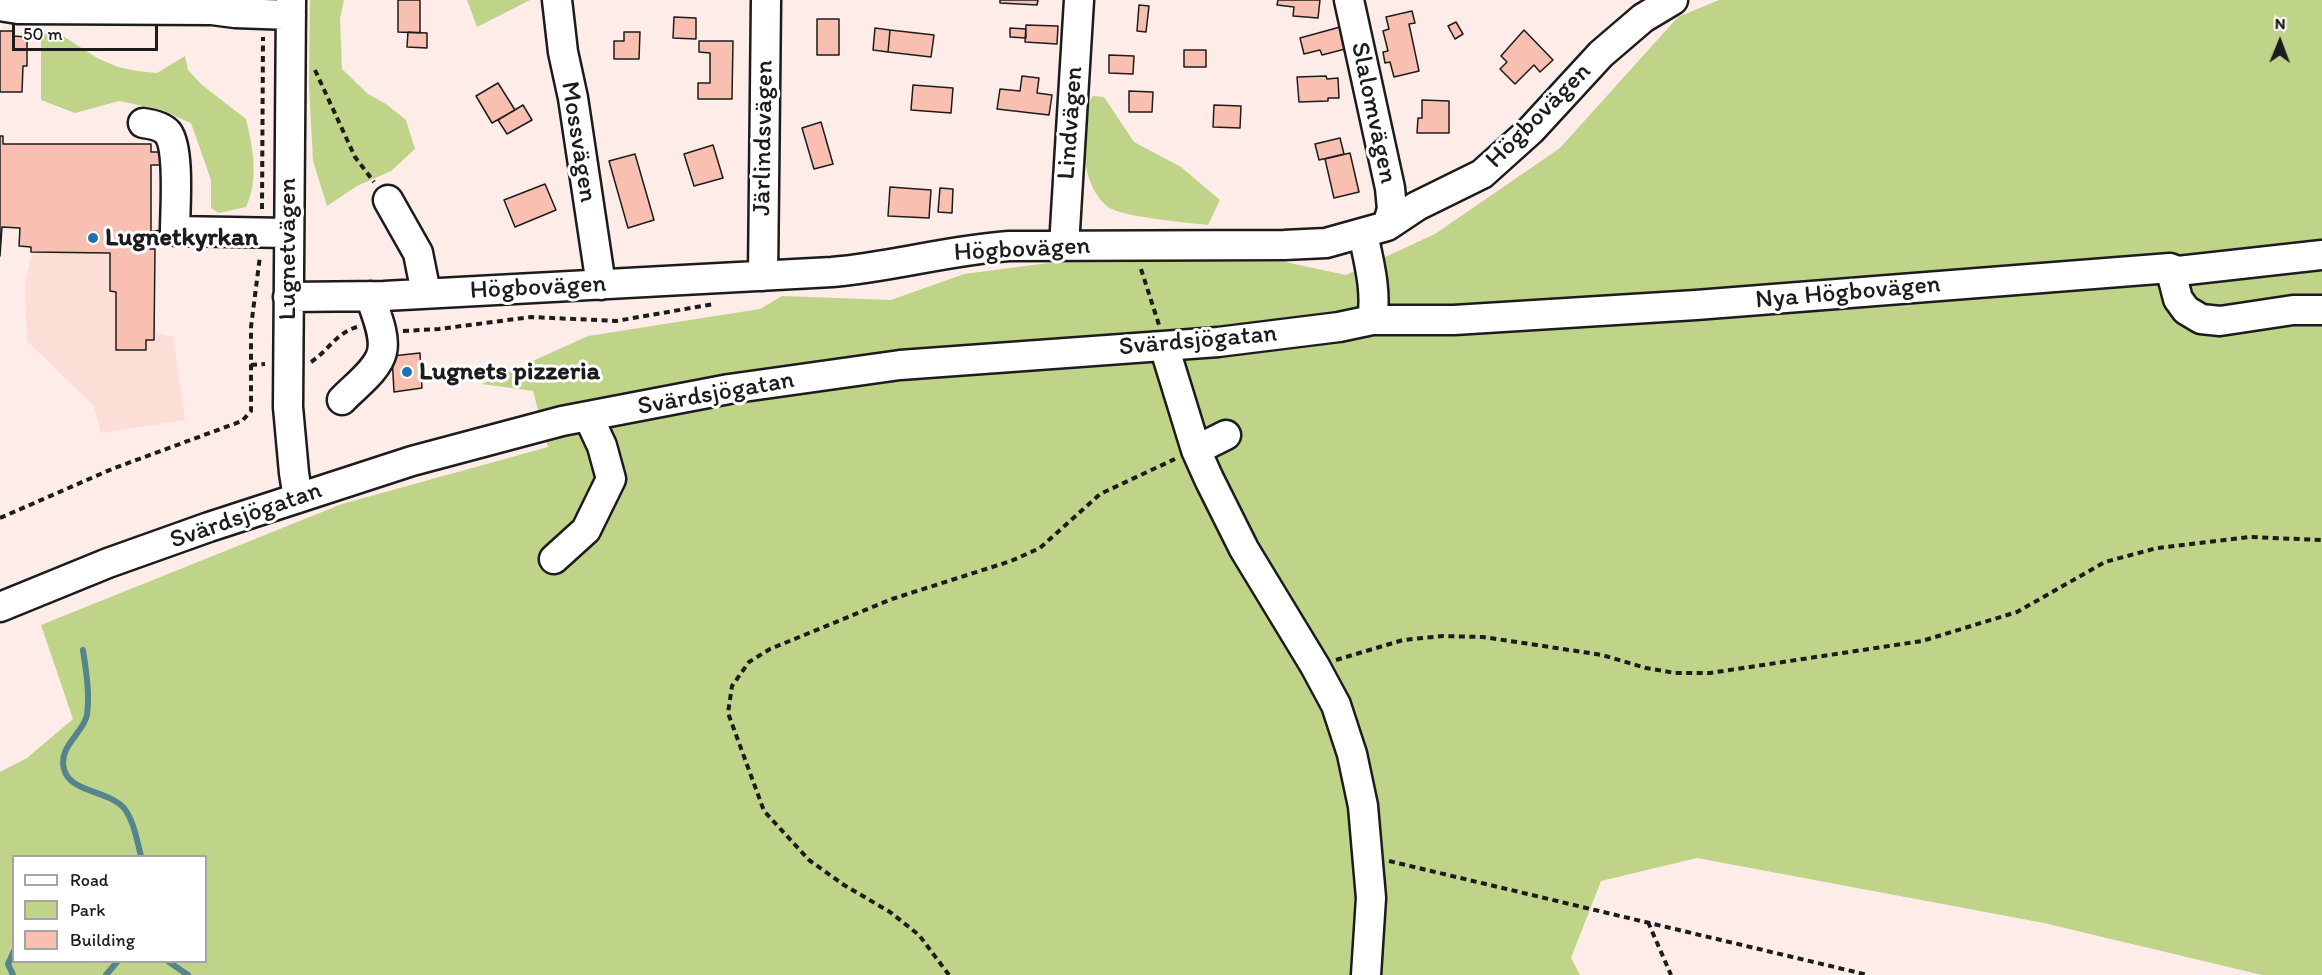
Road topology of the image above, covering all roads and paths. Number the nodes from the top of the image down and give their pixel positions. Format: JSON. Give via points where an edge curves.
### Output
{"nodes":[{"id":1,"x":557,"y":0,"type":"edge"},
{"id":2,"x":766,"y":0,"type":"edge"},
{"id":3,"x":1079,"y":0,"type":"edge"},
{"id":4,"x":1349,"y":0,"type":"edge"},
{"id":5,"x":1673,"y":0,"type":"edge"},
{"id":6,"x":0,"y":6,"type":"edge"},
{"id":7,"x":281,"y":10,"type":"edge"},
{"id":8,"x":313,"y":66,"type":"dead end"},
{"id":9,"x":143,"y":123,"type":"dead end"},
{"id":10,"x":388,"y":200,"type":"joint"},
{"id":11,"x":1375,"y":230,"type":"junction"},
{"id":12,"x":275,"y":233,"type":"junction"},
{"id":13,"x":1064,"y":246,"type":"junction"},
{"id":14,"x":1133,"y":246,"type":"junction"},
{"id":15,"x":2322,"y":255,"type":"edge"},
{"id":16,"x":2170,"y":268,"type":"junction"},
{"id":17,"x":763,"y":276,"type":"junction"},
{"id":18,"x":601,"y":285,"type":"junction"},
{"id":19,"x":426,"y":294,"type":"junction"},
{"id":20,"x":370,"y":296,"type":"junction"},
{"id":21,"x":288,"y":297,"type":"junction"},
{"id":22,"x":714,"y":304,"type":"dead end"},
{"id":23,"x":2322,"y":310,"type":"edge"},
{"id":24,"x":1372,"y":320,"type":"junction"},
{"id":25,"x":380,"y":328,"type":"junction"},
{"id":26,"x":1164,"y":346,"type":"junction"},
{"id":27,"x":288,"y":364,"type":"junction"},
{"id":28,"x":251,"y":365,"type":"junction"},
{"id":29,"x":342,"y":400,"type":"dead end"},
{"id":30,"x":588,"y":416,"type":"junction"},
{"id":31,"x":1226,"y":435,"type":"dead end"},
{"id":32,"x":1196,"y":450,"type":"junction"},
{"id":33,"x":298,"y":498,"type":"junction"},
{"id":34,"x":0,"y":518,"type":"edge"},
{"id":35,"x":2322,"y":540,"type":"edge"},
{"id":36,"x":554,"y":560,"type":"dead end"},
{"id":37,"x":0,"y":607,"type":"edge"},
{"id":38,"x":1315,"y":666,"type":"junction"},
{"id":39,"x":1368,"y":856,"type":"junction"},
{"id":40,"x":1648,"y":921,"type":"junction"},
{"id":41,"x":949,"y":975,"type":"edge"},
{"id":42,"x":1366,"y":975,"type":"edge"},
{"id":43,"x":1671,"y":975,"type":"edge"},
{"id":44,"x":1868,"y":975,"type":"edge"}],
"edges":[{"from":1,"to":18,"type":"street","name":"Mossvägen"},
{"from":2,"to":17,"type":"street","name":"Järlindsvägen"},
{"from":3,"to":13,"type":"street","name":"Lindvägen"},
{"from":4,"to":11,"type":"street","name":"Slalomvägen","via":[[1390,188],[1392,209]]},
{"from":5,"to":11,"type":"street","name":"Högbovägen","via":[[1643,18],[1601,54],[1500,160],[1474,179]]},
{"from":6,"to":7,"type":"street"},
{"from":7,"to":12,"type":"street","name":"Lugnetvägen"},
{"from":7,"to":12,"type":"path"},
{"from":8,"to":10,"type":"path","via":[[354,157]]},
{"from":9,"to":12,"type":"street","via":[[167,131],[172,141],[175,231]]},
{"from":10,"to":19,"type":"street","via":[[418,253]]},
{"from":11,"to":14,"type":"street","name":"Högbovägen","via":[[1326,243]]},
{"from":11,"to":24,"type":"street","via":[[1370,268]]},
{"from":12,"to":21,"type":"street","name":"Lugnetvägen"},
{"from":12,"to":28,"type":"path","via":[[259,270],[251,327]]},
{"from":13,"to":14,"type":"street","name":"Högbovägen"},
{"from":13,"to":17,"type":"street","name":"Högbovägen","via":[[973,248],[851,270]]},
{"from":14,"to":26,"type":"path"},
{"from":15,"to":16,"type":"street","name":"Nya Högbovägen","via":[[2178,271]]},
{"from":16,"to":23,"type":"street","via":[[2178,299],[2186,310],[2201,319],[2220,321],[2293,310]]},
{"from":16,"to":24,"type":"street","name":"Nya Högbovägen","via":[[1696,305],[1454,320]]},
{"from":17,"to":18,"type":"street","name":"Högbovägen"},
{"from":18,"to":19,"type":"street","name":"Högbovägen"},
{"from":19,"to":20,"type":"street","name":"Högbovägen"},
{"from":20,"to":21,"type":"street","name":"Högbovägen"},
{"from":20,"to":25,"type":"street"},
{"from":21,"to":27,"type":"street","name":"Lugnetvägen"},
{"from":22,"to":25,"type":"path","via":[[616,321],[531,317],[407,332]]},
{"from":24,"to":26,"type":"street","name":"Svärdsjögatan","via":[[1229,341]]},
{"from":25,"to":27,"type":"path","via":[[352,328],[335,338],[318,358]]},
{"from":25,"to":29,"type":"street","via":[[383,351],[377,363]]},
{"from":26,"to":30,"type":"street","name":"Svärdsjögatan","via":[[900,365],[729,389]]},
{"from":26,"to":32,"type":"street"},
{"from":27,"to":28,"type":"path"},
{"from":27,"to":33,"type":"street","name":"Lugnetvägen"},
{"from":28,"to":34,"type":"path","via":[[251,411],[242,421],[111,469]]},
{"from":30,"to":33,"type":"street","name":"Svärdsjögatan","via":[[412,461]]},
{"from":30,"to":36,"type":"street","via":[[611,479],[586,530]]},
{"from":31,"to":32,"type":"street"},
{"from":32,"to":38,"type":"street","via":[[1239,540]]},
{"from":32,"to":41,"type":"path","via":[[1100,494],[1040,548],[1011,561],[892,598],[770,649],[749,662],[732,686],[728,713],[764,811],[809,860],[919,935]]},
{"from":33,"to":37,"type":"street","name":"Svärdsjögatan","via":[[108,563]]},
{"from":35,"to":38,"type":"path","via":[[2249,537],[2157,548],[2105,562],[2017,612],[1922,641],[1710,673],[1675,673],[1602,655],[1443,636],[1403,640]]},
{"from":38,"to":39,"type":"street","via":[[1336,705],[1352,754]]},
{"from":39,"to":40,"type":"path"},
{"from":39,"to":42,"type":"street","via":[[1371,898]]},
{"from":40,"to":43,"type":"path"},
{"from":40,"to":44,"type":"path"}]}
